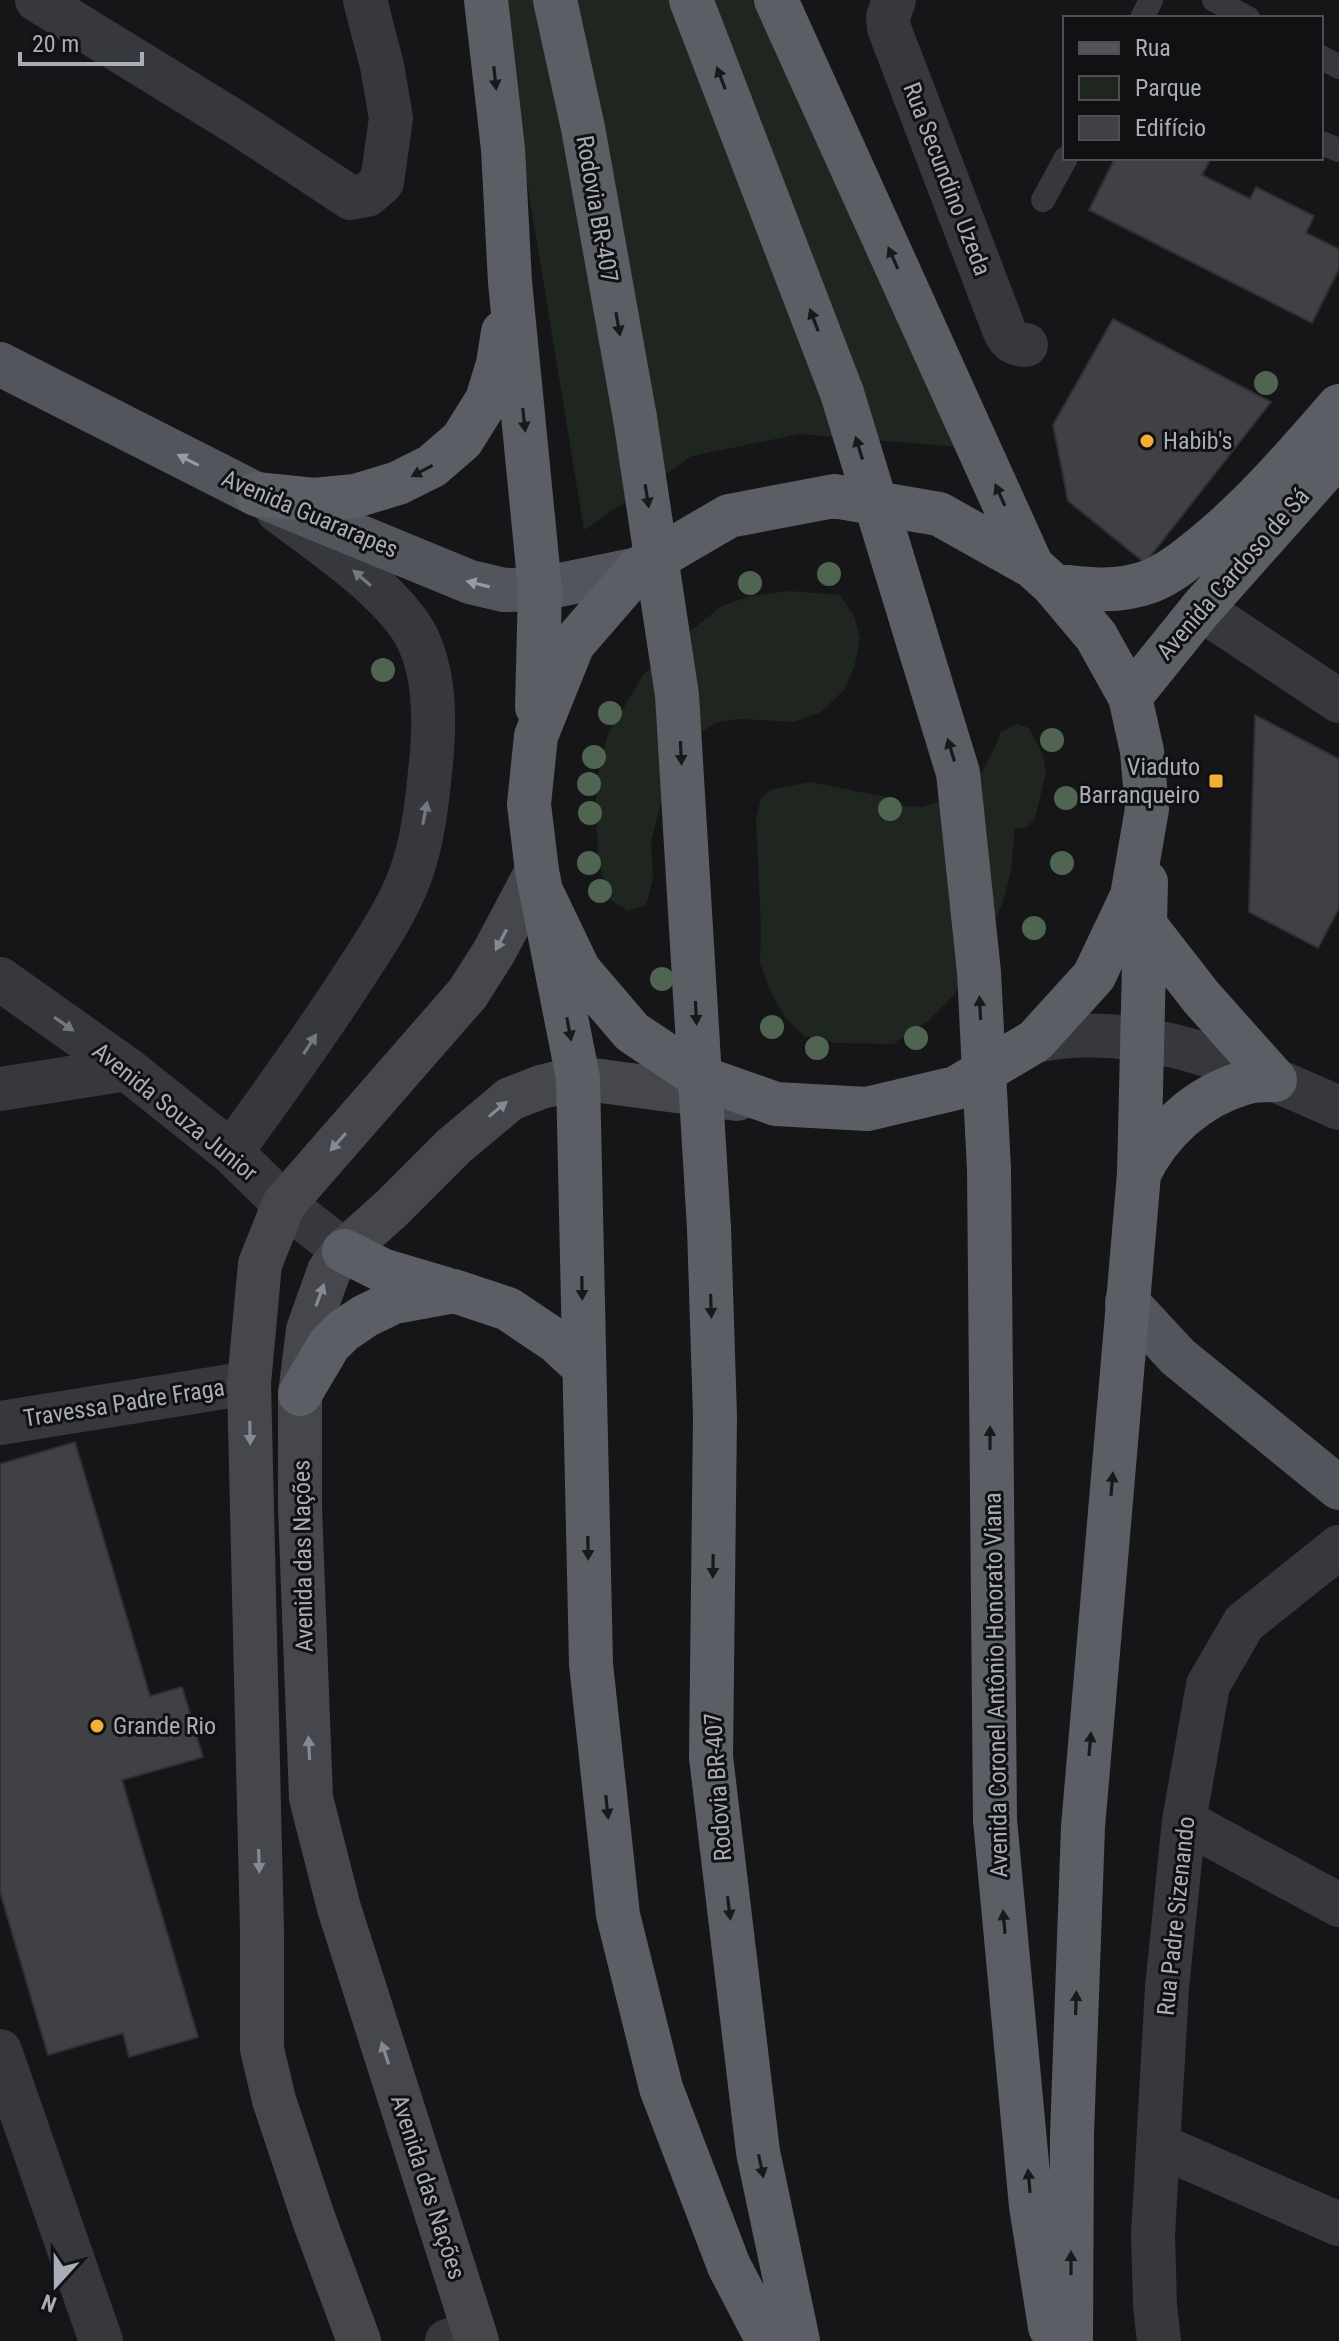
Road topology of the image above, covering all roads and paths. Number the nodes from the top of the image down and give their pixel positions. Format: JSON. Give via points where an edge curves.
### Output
{"nodes":[{"id":1,"x":37,"y":0,"type":"edge"},
{"id":2,"x":365,"y":0,"type":"edge"},
{"id":3,"x":486,"y":0,"type":"edge"},
{"id":4,"x":555,"y":0,"type":"edge"},
{"id":5,"x":691,"y":0,"type":"edge"},
{"id":6,"x":776,"y":0,"type":"edge"},
{"id":7,"x":894,"y":0,"type":"edge"},
{"id":8,"x":1214,"y":0,"type":"edge"},
{"id":9,"x":1244,"y":16,"type":"edge"},
{"id":10,"x":1065,"y":160,"type":"edge"},
{"id":11,"x":1043,"y":200,"type":"dead end"},
{"id":12,"x":510,"y":282,"type":"junction"},
{"id":13,"x":1026,"y":345,"type":"dead end"},
{"id":14,"x":0,"y":364,"type":"edge"},
{"id":15,"x":1339,"y":406,"type":"edge"},
{"id":16,"x":1339,"y":454,"type":"edge"},
{"id":17,"x":256,"y":494,"type":"junction"},
{"id":18,"x":638,"y":569,"type":"junction"},
{"id":19,"x":1043,"y":576,"type":"junction"},
{"id":20,"x":540,"y":589,"type":"junction"},
{"id":21,"x":1201,"y":609,"type":"junction"},
{"id":22,"x":1130,"y":697,"type":"junction"},
{"id":23,"x":1339,"y":701,"type":"edge"},
{"id":24,"x":536,"y":736,"type":"junction"},
{"id":25,"x":1147,"y":809,"type":"junction"},
{"id":26,"x":541,"y":884,"type":"junction"},
{"id":27,"x":1145,"y":925,"type":"junction"},
{"id":28,"x":0,"y":979,"type":"edge"},
{"id":29,"x":1141,"y":1040,"type":"junction"},
{"id":30,"x":1035,"y":1041,"type":"junction"},
{"id":31,"x":127,"y":1069,"type":"junction"},
{"id":32,"x":578,"y":1078,"type":"junction"},
{"id":33,"x":1275,"y":1080,"type":"junction"},
{"id":34,"x":0,"y":1089,"type":"edge"},
{"id":35,"x":776,"y":1104,"type":"junction"},
{"id":36,"x":1339,"y":1108,"type":"edge"},
{"id":37,"x":231,"y":1152,"type":"junction"},
{"id":38,"x":1139,"y":1174,"type":"junction"},
{"id":39,"x":284,"y":1204,"type":"junction"},
{"id":40,"x":344,"y":1251,"type":"junction"},
{"id":41,"x":454,"y":1291,"type":"junction"},
{"id":42,"x":1127,"y":1302,"type":"junction"},
{"id":43,"x":584,"y":1367,"type":"junction"},
{"id":44,"x":249,"y":1383,"type":"junction"},
{"id":45,"x":300,"y":1394,"type":"junction"},
{"id":46,"x":0,"y":1423,"type":"edge"},
{"id":47,"x":1339,"y":1488,"type":"edge"},
{"id":48,"x":1339,"y":1547,"type":"edge"},
{"id":49,"x":258,"y":1795,"type":"junction"},
{"id":50,"x":311,"y":1798,"type":"junction"},
{"id":51,"x":1184,"y":1821,"type":"junction"},
{"id":52,"x":1339,"y":1905,"type":"edge"},
{"id":53,"x":0,"y":2051,"type":"edge"},
{"id":54,"x":1158,"y":2145,"type":"junction"},
{"id":55,"x":1339,"y":2224,"type":"edge"},
{"id":56,"x":466,"y":2338,"type":"edge"},
{"id":57,"x":101,"y":2341,"type":"edge"},
{"id":58,"x":359,"y":2341,"type":"edge"},
{"id":59,"x":768,"y":2341,"type":"edge"},
{"id":60,"x":798,"y":2341,"type":"edge"},
{"id":61,"x":1052,"y":2341,"type":"edge"},
{"id":62,"x":1071,"y":2341,"type":"edge"},
{"id":63,"x":1159,"y":2341,"type":"edge"}],
"edges":[{"from":1,"to":2,"type":"street","via":[[351,198],[367,195],[382,182],[391,118]]},
{"from":3,"to":12,"type":"highway","one_way":true,"via":[[503,149]]},
{"from":4,"to":60,"type":"highway","name":"Rodovia BR-407","one_way":true,"bridge":true,"via":[[635,418],[677,695],[709,1228],[715,1416],[711,1757],[758,2152]]},
{"from":61,"to":5,"type":"highway","name":"Avenida Coronel Antônio Honorato Viana","one_way":true,"bridge":true,"via":[[1031,2206],[995,1820],[989,1170],[979,972],[958,773],[842,393]]},
{"from":19,"to":6,"type":"highway","one_way":true},
{"from":7,"to":13,"type":"street","name":"Rua Secundino Uzeda","via":[[889,28],[1003,327],[1015,345]]},
{"from":8,"to":9,"type":"lane"},
{"from":10,"to":11,"type":"lane"},
{"from":12,"to":17,"type":"highway","one_way":true,"via":[[487,400],[462,440],[432,466],[355,496],[314,500]]},
{"from":12,"to":20,"type":"highway","one_way":true},
{"from":17,"to":14,"type":"main road","name":"Avenida Guararapes","one_way":true},
{"from":15,"to":19,"type":"highway","name":"Avenida Cardoso de Sá","via":[[1266,489],[1175,568],[1150,582],[1116,590],[1074,588]]},
{"from":16,"to":21,"type":"highway","name":"Avenida Cardoso de Sá"},
{"from":20,"to":17,"type":"main road","name":"Avenida Guararapes","one_way":true,"via":[[504,590],[470,582]]},
{"from":37,"to":17,"type":"street","one_way":true,"via":[[304,1053],[404,893],[428,794],[434,720],[430,675],[414,633],[387,598]]},
{"from":18,"to":19,"type":"highway","via":[[729,516],[834,496],[939,514]]},
{"from":18,"to":20,"type":"main road","name":"Avenida Guararapes"},
{"from":18,"to":24,"type":"highway","via":[[573,644]]},
{"from":19,"to":22,"type":"highway","via":[[1096,636]]},
{"from":20,"to":24,"type":"highway"},
{"from":21,"to":22,"type":"highway","name":"Avenida Cardoso de Sá"},
{"from":21,"to":23,"type":"street"},
{"from":22,"to":25,"type":"highway"},
{"from":24,"to":26,"type":"highway","via":[[529,804]]},
{"from":25,"to":27,"type":"highway"},
{"from":25,"to":30,"type":"highway","via":[[1126,910],[1094,976]]},
{"from":26,"to":32,"type":"highway","one_way":true},
{"from":26,"to":35,"type":"highway","via":[[579,970],[632,1032],[699,1077]]},
{"from":26,"to":39,"type":"main road","name":"Avenida das Nações","one_way":true,"via":[[468,993]]},
{"from":27,"to":29,"type":"highway"},
{"from":27,"to":33,"type":"highway"},
{"from":28,"to":31,"type":"street","name":"Avenida Souza Junior","one_way":true},
{"from":29,"to":30,"type":"street","via":[[1060,1036]]},
{"from":29,"to":33,"type":"street","via":[[1174,1045]]},
{"from":29,"to":38,"type":"highway"},
{"from":30,"to":35,"type":"highway","via":[[956,1088],[867,1109]]},
{"from":31,"to":34,"type":"street"},
{"from":31,"to":37,"type":"street","name":"Avenida Souza Junior"},
{"from":32,"to":35,"type":"main road","name":"Avenida das Nações"},
{"from":40,"to":32,"type":"main road","name":"Avenida das Nações","one_way":true,"via":[[510,1099]]},
{"from":32,"to":43,"type":"highway","one_way":true},
{"from":33,"to":36,"type":"street"},
{"from":33,"to":38,"type":"highway","via":[[1248,1081],[1189,1111],[1160,1139]]},
{"from":37,"to":39,"type":"street","name":"Avenida Souza Junior"},
{"from":38,"to":42,"type":"highway"},
{"from":39,"to":40,"type":"street","name":"Avenida Souza Junior"},
{"from":39,"to":44,"type":"main road","name":"Avenida das Nações","via":[[260,1264]]},
{"from":40,"to":41,"type":"highway","via":[[382,1270]]},
{"from":45,"to":40,"type":"main road","name":"Avenida das Nações","one_way":true,"via":[[308,1330],[329,1271]]},
{"from":41,"to":43,"type":"highway","via":[[508,1309]]},
{"from":41,"to":45,"type":"highway","via":[[394,1302],[365,1316],[329,1345]]},
{"from":42,"to":47,"type":"main road","via":[[1178,1357]]},
{"from":62,"to":42,"type":"highway","one_way":true,"via":[[1083,1827]]},
{"from":43,"to":59,"type":"highway","one_way":true,"via":[[591,1664],[618,1915],[661,2088],[729,2266]]},
{"from":44,"to":46,"type":"street","name":"Travessa Padre Fraga"},
{"from":44,"to":49,"type":"main road","name":"Avenida das Nações","one_way":true},
{"from":50,"to":45,"type":"main road","name":"Avenida das Nações","one_way":true},
{"from":48,"to":51,"type":"street","name":"Rua Padre Sizenando","via":[[1244,1623],[1208,1685]]},
{"from":49,"to":50,"type":"main road"},
{"from":49,"to":58,"type":"main road","name":"Avenida das Nações","one_way":true,"via":[[262,2049],[274,2100]]},
{"from":56,"to":50,"type":"main road","name":"Avenida das Nações","one_way":true},
{"from":51,"to":52,"type":"street"},
{"from":51,"to":54,"type":"street","name":"Rua Padre Sizenando"},
{"from":53,"to":57,"type":"street"},
{"from":54,"to":55,"type":"street"},
{"from":54,"to":63,"type":"street","name":"Rua Padre Sizenando","via":[[1153,2235]]}]}
